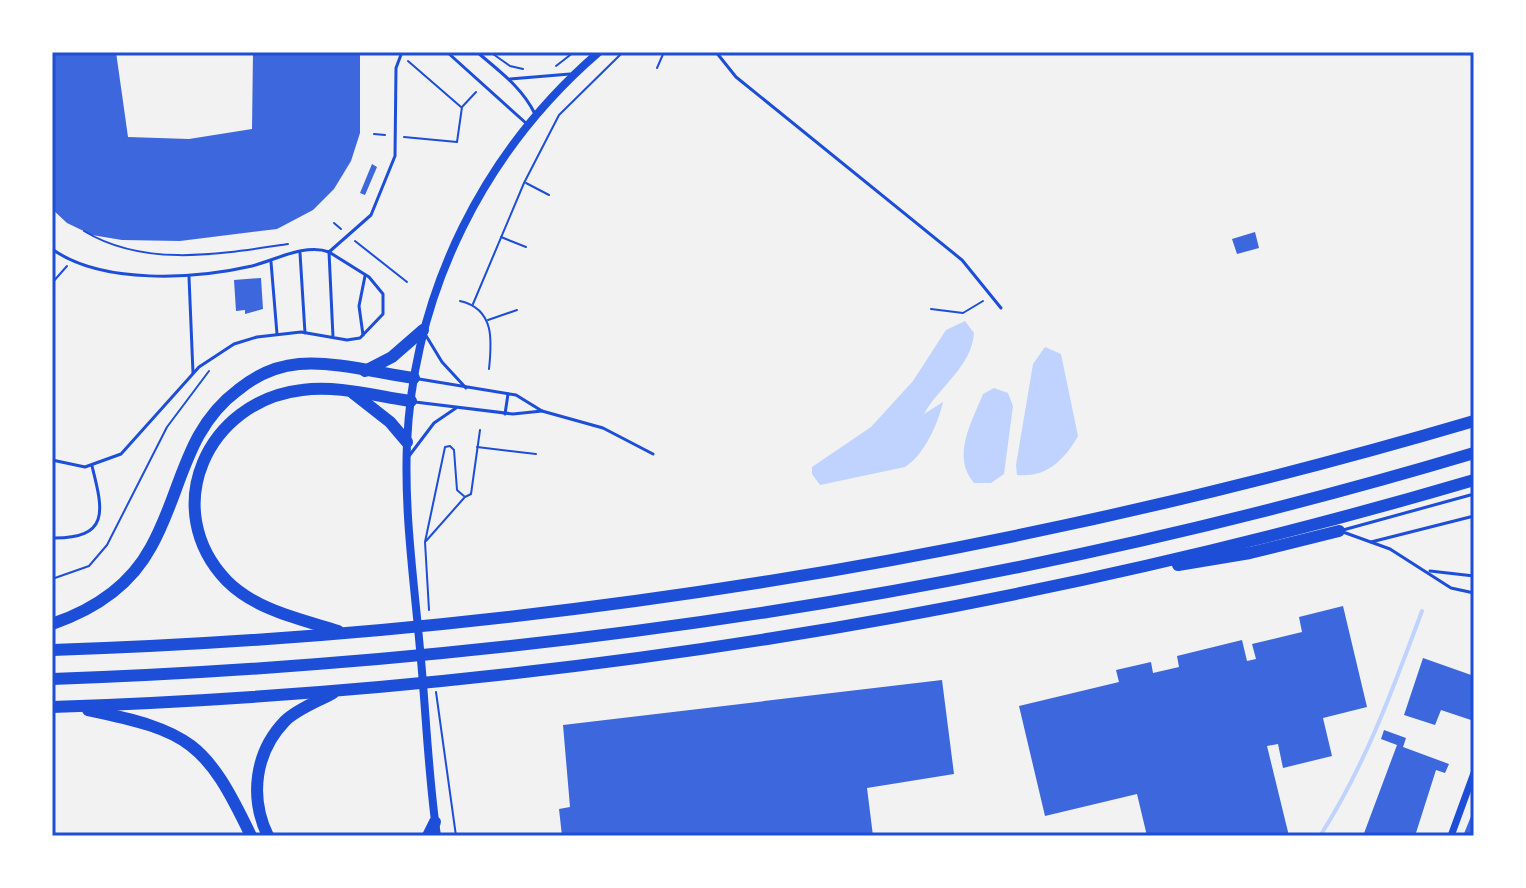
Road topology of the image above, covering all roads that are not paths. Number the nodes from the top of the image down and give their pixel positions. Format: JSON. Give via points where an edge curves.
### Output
{"nodes":[{"id":1,"x":447,"y":52,"type":"edge"},
{"id":2,"x":458,"y":52,"type":"edge"},
{"id":3,"x":477,"y":52,"type":"edge"},
{"id":4,"x":523,"y":52,"type":"edge"},
{"id":5,"x":549,"y":52,"type":"edge"},
{"id":6,"x":599,"y":52,"type":"edge"},
{"id":7,"x":716,"y":52,"type":"edge"},
{"id":8,"x":401,"y":54,"type":"edge"},
{"id":9,"x":457,"y":60,"type":"junction"},
{"id":10,"x":574,"y":74,"type":"junction"},
{"id":11,"x":509,"y":79,"type":"junction"},
{"id":12,"x":535,"y":114,"type":"junction"},
{"id":13,"x":527,"y":124,"type":"junction"},
{"id":14,"x":52,"y":249,"type":"edge"},
{"id":15,"x":329,"y":252,"type":"junction"},
{"id":16,"x":300,"y":253,"type":"junction"},
{"id":17,"x":271,"y":261,"type":"junction"},
{"id":18,"x":365,"y":274,"type":"junction"},
{"id":19,"x":189,"y":277,"type":"junction"},
{"id":20,"x":1001,"y":308,"type":"dead end"},
{"id":21,"x":423,"y":330,"type":"junction"},
{"id":22,"x":305,"y":333,"type":"junction"},
{"id":23,"x":277,"y":334,"type":"junction"},
{"id":24,"x":363,"y":335,"type":"junction"},
{"id":25,"x":333,"y":337,"type":"junction"},
{"id":26,"x":365,"y":371,"type":"junction"},
{"id":27,"x":193,"y":373,"type":"junction"},
{"id":28,"x":414,"y":378,"type":"junction"},
{"id":29,"x":466,"y":388,"type":"junction"},
{"id":30,"x":351,"y":392,"type":"junction"},
{"id":31,"x":508,"y":394,"type":"junction"},
{"id":32,"x":411,"y":401,"type":"junction"},
{"id":33,"x":456,"y":408,"type":"junction"},
{"id":34,"x":542,"y":411,"type":"junction"},
{"id":35,"x":505,"y":414,"type":"junction"},
{"id":36,"x":1474,"y":421,"type":"edge"},
{"id":37,"x":407,"y":442,"type":"junction"},
{"id":38,"x":1474,"y":453,"type":"edge"},
{"id":39,"x":653,"y":454,"type":"dead end"},
{"id":40,"x":407,"y":459,"type":"junction"},
{"id":41,"x":52,"y":460,"type":"edge"},
{"id":42,"x":92,"y":466,"type":"junction"},
{"id":43,"x":1474,"y":480,"type":"edge"},
{"id":44,"x":1474,"y":494,"type":"edge"},
{"id":45,"x":1474,"y":516,"type":"edge"},
{"id":46,"x":1339,"y":531,"type":"junction"},
{"id":47,"x":52,"y":538,"type":"edge"},
{"id":48,"x":1371,"y":542,"type":"junction"},
{"id":49,"x":1131,"y":569,"type":"junction"},
{"id":50,"x":1427,"y":570,"type":"junction"},
{"id":51,"x":1474,"y":576,"type":"edge"},
{"id":52,"x":1474,"y":593,"type":"edge"},
{"id":53,"x":52,"y":624,"type":"edge"},
{"id":54,"x":344,"y":634,"type":"junction"},
{"id":55,"x":52,"y":650,"type":"edge"},
{"id":56,"x":52,"y":679,"type":"edge"},
{"id":57,"x":337,"y":690,"type":"junction"},
{"id":58,"x":69,"y":706,"type":"junction"},
{"id":59,"x":52,"y":707,"type":"edge"},
{"id":60,"x":1474,"y":773,"type":"edge"},
{"id":61,"x":436,"y":829,"type":"edge"},
{"id":62,"x":251,"y":836,"type":"edge"},
{"id":63,"x":268,"y":836,"type":"edge"},
{"id":64,"x":428,"y":836,"type":"edge"},
{"id":65,"x":1451,"y":836,"type":"edge"}],
"edges":[{"from":1,"to":9,"type":"lane"},
{"from":2,"to":9,"type":"lane"},
{"from":3,"to":11,"type":"lane"},
{"from":4,"to":5,"type":"lane"},
{"from":6,"to":10,"type":"street"},
{"from":7,"to":20,"type":"lane","via":[[736,77],[962,260]]},
{"from":8,"to":15,"type":"lane","via":[[396,68],[395,156],[371,215]]},
{"from":9,"to":13,"type":"lane"},
{"from":10,"to":11,"type":"lane"},
{"from":10,"to":12,"type":"street"},
{"from":11,"to":12,"type":"lane"},
{"from":12,"to":13,"type":"street"},
{"from":13,"to":21,"type":"street","via":[[468,214],[442,269]]},
{"from":14,"to":19,"type":"lane","via":[[72,260],[125,273]]},
{"from":15,"to":16,"type":"lane","via":[[318,248]]},
{"from":15,"to":18,"type":"lane"},
{"from":15,"to":25,"type":"lane"},
{"from":16,"to":17,"type":"lane"},
{"from":16,"to":22,"type":"lane"},
{"from":17,"to":19,"type":"lane"},
{"from":17,"to":23,"type":"lane"},
{"from":18,"to":24,"type":"lane","via":[[359,306]]},
{"from":18,"to":24,"type":"lane","via":[[383,294],[383,314]]},
{"from":19,"to":27,"type":"lane"},
{"from":21,"to":26,"type":"highway","via":[[392,357]]},
{"from":21,"to":28,"type":"street"},
{"from":21,"to":29,"type":"lane"},
{"from":22,"to":23,"type":"lane"},
{"from":22,"to":25,"type":"lane"},
{"from":23,"to":27,"type":"lane","via":[[234,344]]},
{"from":24,"to":25,"type":"lane"},
{"from":26,"to":28,"type":"highway"},
{"from":26,"to":53,"type":"highway","via":[[300,364],[250,380],[231,395],[196,435],[151,548],[131,575],[89,609]]},
{"from":27,"to":42,"type":"lane","via":[[121,454]]},
{"from":28,"to":29,"type":"lane"},
{"from":28,"to":32,"type":"street"},
{"from":29,"to":31,"type":"lane"},
{"from":30,"to":32,"type":"highway"},
{"from":30,"to":37,"type":"highway"},
{"from":30,"to":54,"type":"highway","via":[[299,390],[251,407],[210,444],[194,498],[205,548],[228,581],[264,606]]},
{"from":31,"to":34,"type":"lane"},
{"from":31,"to":35,"type":"lane"},
{"from":32,"to":33,"type":"lane"},
{"from":32,"to":37,"type":"street"},
{"from":33,"to":35,"type":"lane"},
{"from":33,"to":40,"type":"lane","via":[[434,423]]},
{"from":34,"to":35,"type":"lane"},
{"from":34,"to":39,"type":"lane","via":[[603,428]]},
{"from":36,"to":54,"type":"highway","via":[[1190,496],[950,548],[572,609]]},
{"from":37,"to":40,"type":"street"},
{"from":38,"to":56,"type":"highway","via":[[1119,545],[779,610],[401,659]]},
{"from":40,"to":61,"type":"street"},
{"from":41,"to":42,"type":"lane"},
{"from":42,"to":47,"type":"lane","via":[[102,514],[96,526],[81,536]]},
{"from":43,"to":49,"type":"highway"},
{"from":44,"to":46,"type":"lane"},
{"from":45,"to":48,"type":"lane"},
{"from":46,"to":48,"type":"lane"},
{"from":46,"to":49,"type":"highway","via":[[1200,563]]},
{"from":48,"to":50,"type":"lane"},
{"from":49,"to":57,"type":"highway","via":[[996,599],[753,640],[522,672]]},
{"from":50,"to":51,"type":"lane"},
{"from":50,"to":52,"type":"lane","via":[[1451,588]]},
{"from":54,"to":55,"type":"highway"},
{"from":57,"to":58,"type":"highway"},
{"from":57,"to":63,"type":"highway","via":[[287,719],[268,743],[255,785]]},
{"from":58,"to":59,"type":"highway"},
{"from":58,"to":62,"type":"highway","via":[[153,724],[190,744],[223,778]]},
{"from":60,"to":65,"type":"street"},
{"from":61,"to":64,"type":"highway"}]}
